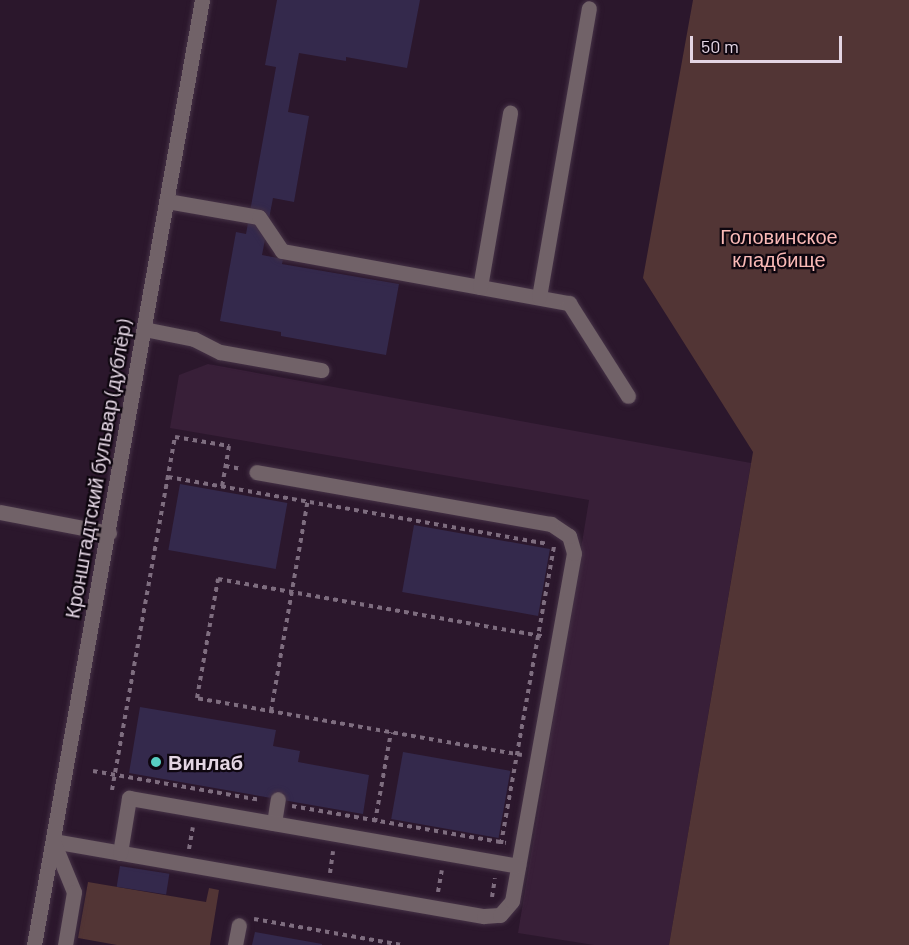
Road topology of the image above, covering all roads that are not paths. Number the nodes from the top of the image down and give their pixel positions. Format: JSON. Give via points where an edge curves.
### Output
{"nodes":[{"id":1,"x":202,"y":0,"type":"edge"},
{"id":2,"x":589,"y":8,"type":"dead end"},
{"id":3,"x":510,"y":113,"type":"dead end"},
{"id":4,"x":167,"y":201,"type":"junction"},
{"id":5,"x":480,"y":286,"type":"junction"},
{"id":6,"x":539,"y":297,"type":"junction"},
{"id":7,"x":144,"y":329,"type":"junction"},
{"id":8,"x":321,"y":370,"type":"dead end"},
{"id":9,"x":628,"y":396,"type":"dead end"},
{"id":10,"x":257,"y":472,"type":"dead end"},
{"id":11,"x":0,"y":512,"type":"edge"},
{"id":12,"x":109,"y":533,"type":"junction"},
{"id":13,"x":278,"y":801,"type":"road end"},
{"id":14,"x":274,"y":823,"type":"junction"},
{"id":15,"x":53,"y":841,"type":"junction"},
{"id":16,"x":120,"y":853,"type":"junction"},
{"id":17,"x":518,"y":866,"type":"junction"},
{"id":18,"x":239,"y":924,"type":"road end"},
{"id":19,"x":34,"y":945,"type":"edge"},
{"id":20,"x":65,"y":945,"type":"edge"},
{"id":21,"x":235,"y":945,"type":"edge"}],
"edges":[{"from":1,"to":4,"type":"street","name":"Кронштадтский бульвар (дублёр)"},
{"from":2,"to":6,"type":"street"},
{"from":3,"to":5,"type":"street"},
{"from":4,"to":5,"type":"street","via":[[258,217],[282,251]]},
{"from":4,"to":7,"type":"street","name":"Кронштадтский бульвар (дублёр)"},
{"from":5,"to":6,"type":"street"},
{"from":6,"to":9,"type":"street","via":[[569,303]]},
{"from":7,"to":8,"type":"street","via":[[194,339],[220,352]]},
{"from":7,"to":12,"type":"street","name":"Кронштадтский бульвар (дублёр)"},
{"from":10,"to":17,"type":"street","via":[[551,524],[569,536],[574,554]]},
{"from":11,"to":12,"type":"street"},
{"from":12,"to":15,"type":"street","name":"Кронштадтский бульвар (дублёр)"},
{"from":13,"to":14,"type":"street"},
{"from":14,"to":16,"type":"street","via":[[129,798]]},
{"from":14,"to":17,"type":"street"},
{"from":15,"to":16,"type":"street"},
{"from":15,"to":19,"type":"street","name":"Кронштадтский бульвар (дублёр)"},
{"from":15,"to":20,"type":"street","via":[[74,892]]},
{"from":16,"to":17,"type":"street","via":[[488,916],[500,915],[512,901]]},
{"from":18,"to":21,"type":"street"}]}
